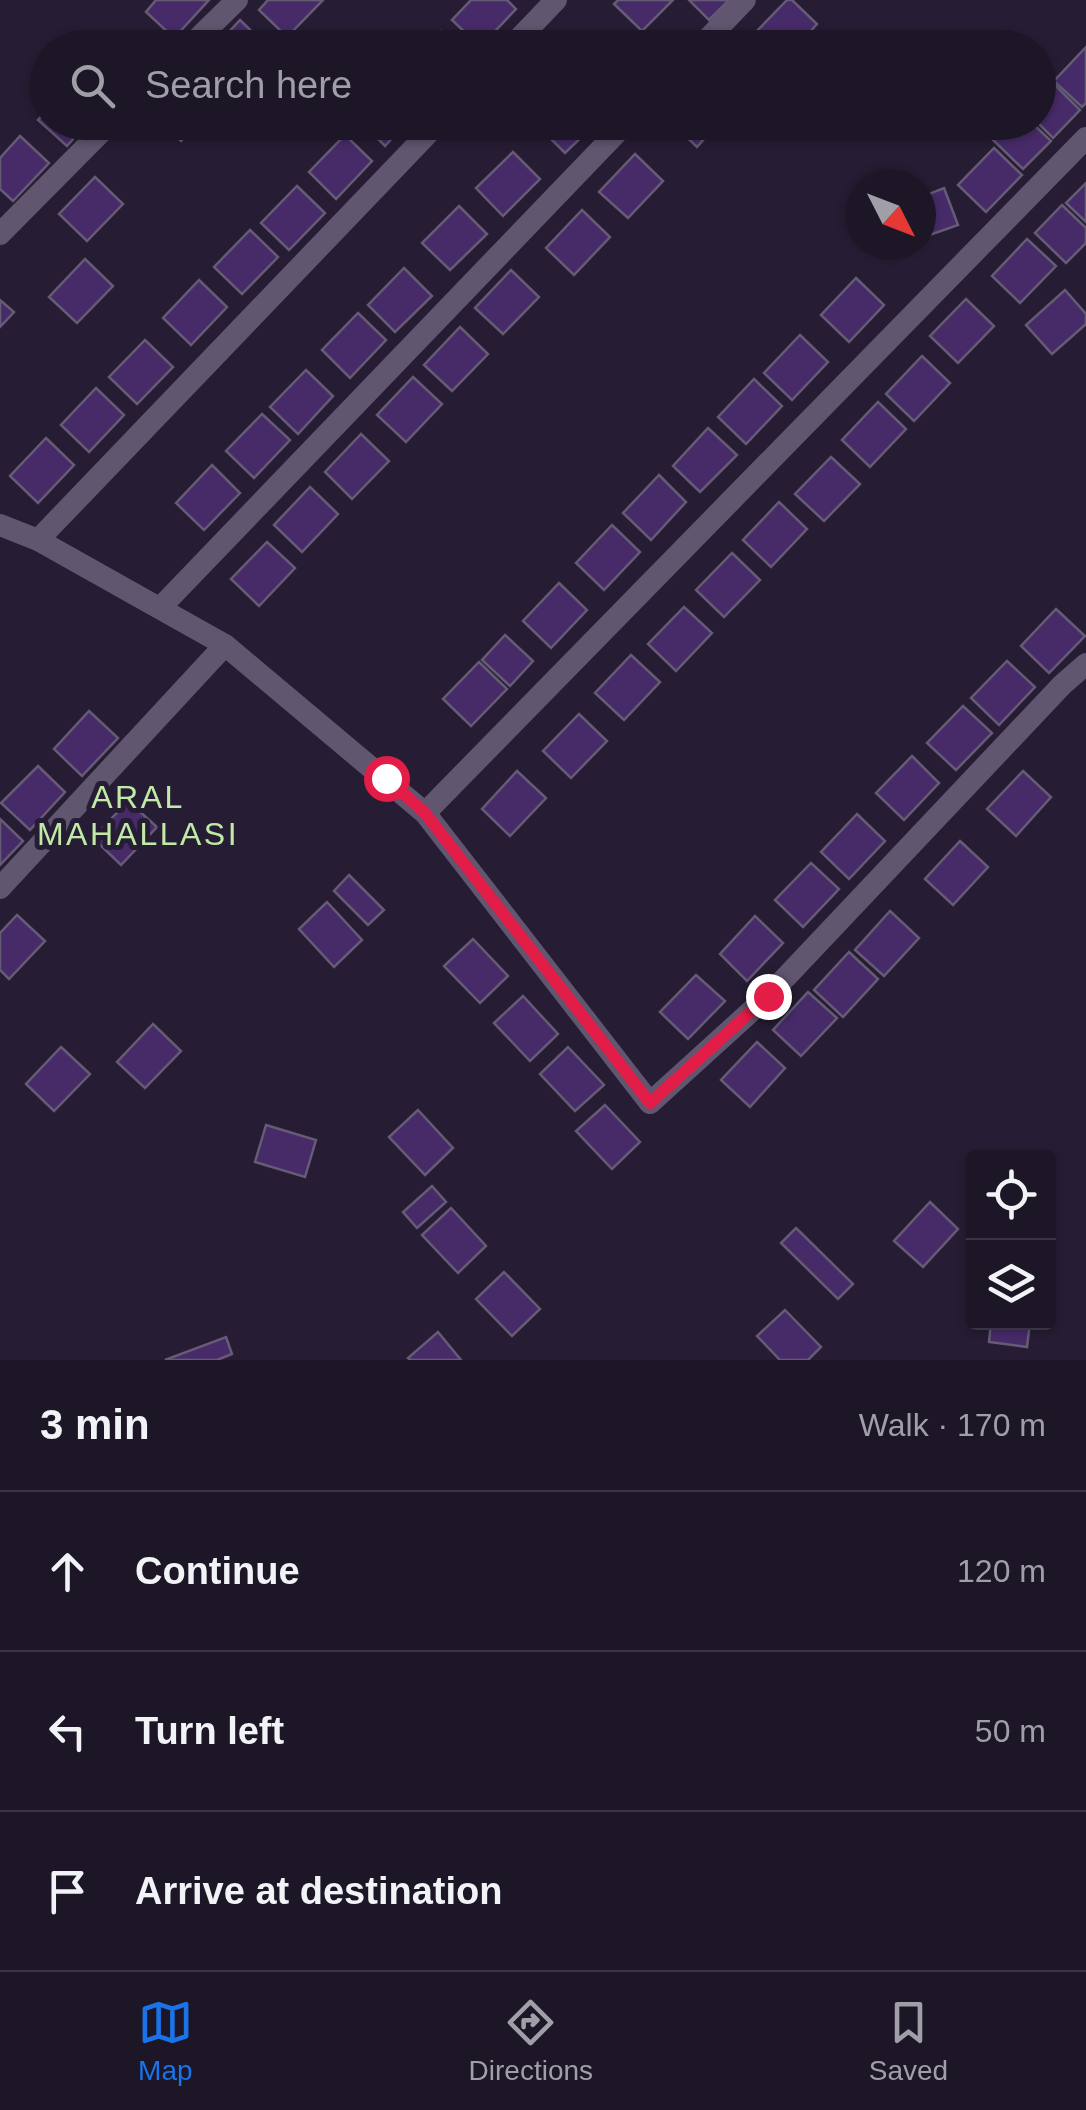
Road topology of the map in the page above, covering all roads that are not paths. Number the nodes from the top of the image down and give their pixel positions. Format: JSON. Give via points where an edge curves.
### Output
{"nodes":[{"id":1,"x":236,"y":0,"type":"edge"},
{"id":2,"x":556,"y":0,"type":"edge"},
{"id":3,"x":745,"y":0,"type":"edge"},
{"id":4,"x":206,"y":30,"type":"edge"},
{"id":5,"x":527,"y":30,"type":"edge"},
{"id":6,"x":716,"y":30,"type":"edge"},
{"id":7,"x":1086,"y":138,"type":"edge"},
{"id":8,"x":93,"y":140,"type":"edge"},
{"id":9,"x":421,"y":140,"type":"edge"},
{"id":10,"x":610,"y":140,"type":"edge"},
{"id":11,"x":0,"y":234,"type":"edge"},
{"id":12,"x":0,"y":525,"type":"edge"},
{"id":13,"x":38,"y":540,"type":"junction"},
{"id":14,"x":160,"y":608,"type":"junction"},
{"id":15,"x":226,"y":645,"type":"junction"},
{"id":16,"x":1086,"y":664,"type":"edge"},
{"id":17,"x":425,"y":813,"type":"junction"},
{"id":18,"x":0,"y":888,"type":"edge"}],
"edges":[{"from":1,"to":4,"type":"street"},
{"from":2,"to":5,"type":"street"},
{"from":3,"to":6,"type":"street"},
{"from":7,"to":17,"type":"street"},
{"from":8,"to":11,"type":"street"},
{"from":9,"to":13,"type":"street"},
{"from":10,"to":14,"type":"street"},
{"from":12,"to":13,"type":"street"},
{"from":13,"to":14,"type":"street"},
{"from":14,"to":15,"type":"street"},
{"from":15,"to":17,"type":"street"},
{"from":15,"to":18,"type":"street"},
{"from":16,"to":17,"type":"street","via":[[768,996],[650,1103]]}]}
